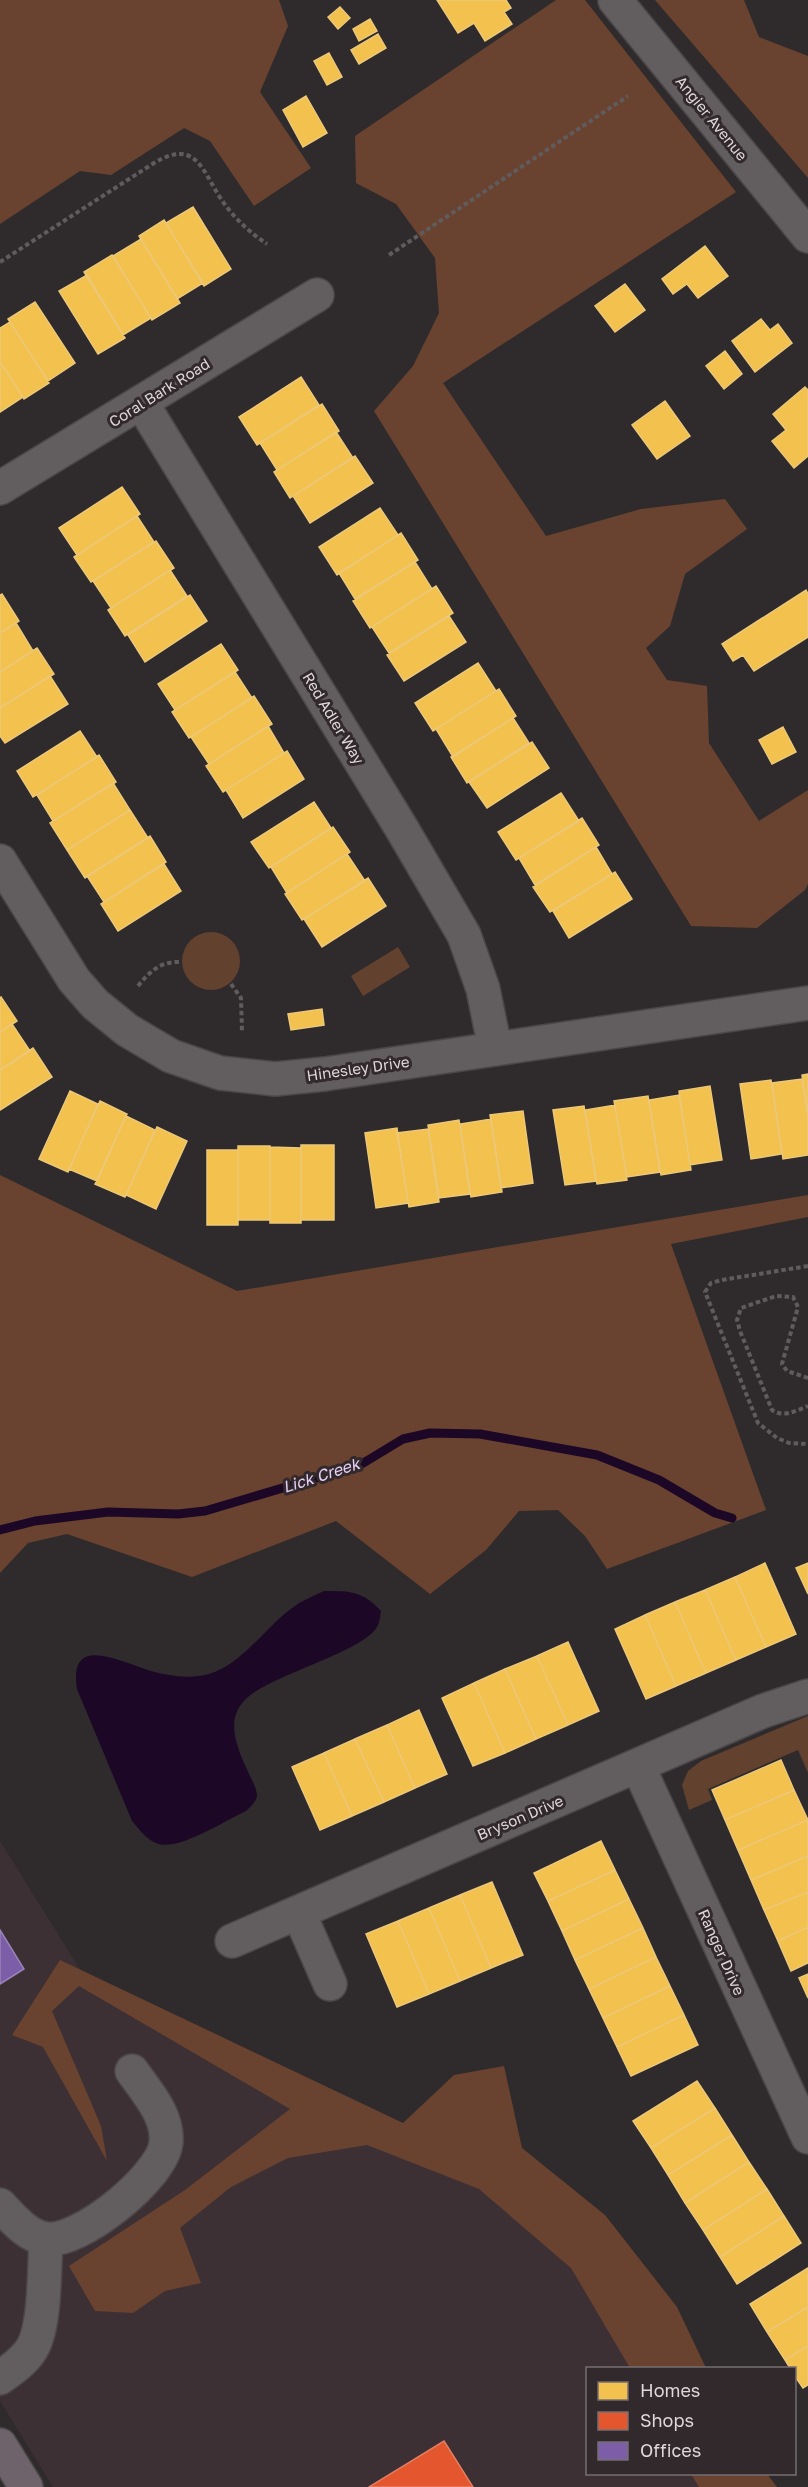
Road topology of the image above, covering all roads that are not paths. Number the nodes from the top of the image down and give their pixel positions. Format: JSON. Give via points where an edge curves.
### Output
{"nodes":[{"id":1,"x":615,"y":0,"type":"edge"},
{"id":2,"x":808,"y":236,"type":"edge"},
{"id":3,"x":317,"y":295,"type":"dead end"},
{"id":4,"x":141,"y":402,"type":"junction"},
{"id":5,"x":0,"y":488,"type":"edge"},
{"id":6,"x":0,"y":861,"type":"edge"},
{"id":7,"x":808,"y":1003,"type":"edge"},
{"id":8,"x":495,"y":1048,"type":"junction"},
{"id":9,"x":808,"y":1696,"type":"edge"},
{"id":10,"x":638,"y":1766,"type":"junction"},
{"id":11,"x":299,"y":1913,"type":"junction"},
{"id":12,"x":232,"y":1941,"type":"dead end"},
{"id":13,"x":330,"y":1984,"type":"dead end"},
{"id":14,"x":132,"y":2071,"type":"dead end"},
{"id":15,"x":808,"y":2138,"type":"edge"},
{"id":16,"x":0,"y":2205,"type":"edge"},
{"id":17,"x":46,"y":2239,"type":"junction"},
{"id":18,"x":0,"y":2378,"type":"edge"},
{"id":19,"x":0,"y":2445,"type":"edge"},
{"id":20,"x":26,"y":2487,"type":"edge"}],
"edges":[{"from":1,"to":2,"type":"street","name":"Angier Avenue"},
{"from":3,"to":4,"type":"street","name":"Coral Bark Road"},
{"from":4,"to":5,"type":"street","name":"Coral Bark Road"},
{"from":4,"to":8,"type":"street","name":"Red Adler Way","via":[[464,935],[486,998]]},
{"from":6,"to":8,"type":"street","name":"Hinesley Drive","via":[[74,980],[95,1004],[127,1030],[171,1056],[220,1073],[275,1079]]},
{"from":7,"to":8,"type":"street","name":"Hinesley Drive"},
{"from":9,"to":10,"type":"street","name":"Bryson Drive","via":[[763,1711]]},
{"from":10,"to":11,"type":"street","name":"Bryson Drive"},
{"from":10,"to":15,"type":"street","name":"Ranger Drive"},
{"from":11,"to":12,"type":"street","name":"Bryson Drive"},
{"from":11,"to":13,"type":"street"},
{"from":14,"to":17,"type":"street","via":[[158,2107],[165,2127],[166,2144],[160,2159],[138,2189],[78,2233]]},
{"from":16,"to":17,"type":"street","via":[[28,2231]]},
{"from":17,"to":18,"type":"street","via":[[36,2338],[24,2358]]},
{"from":19,"to":20,"type":"highway"}]}
